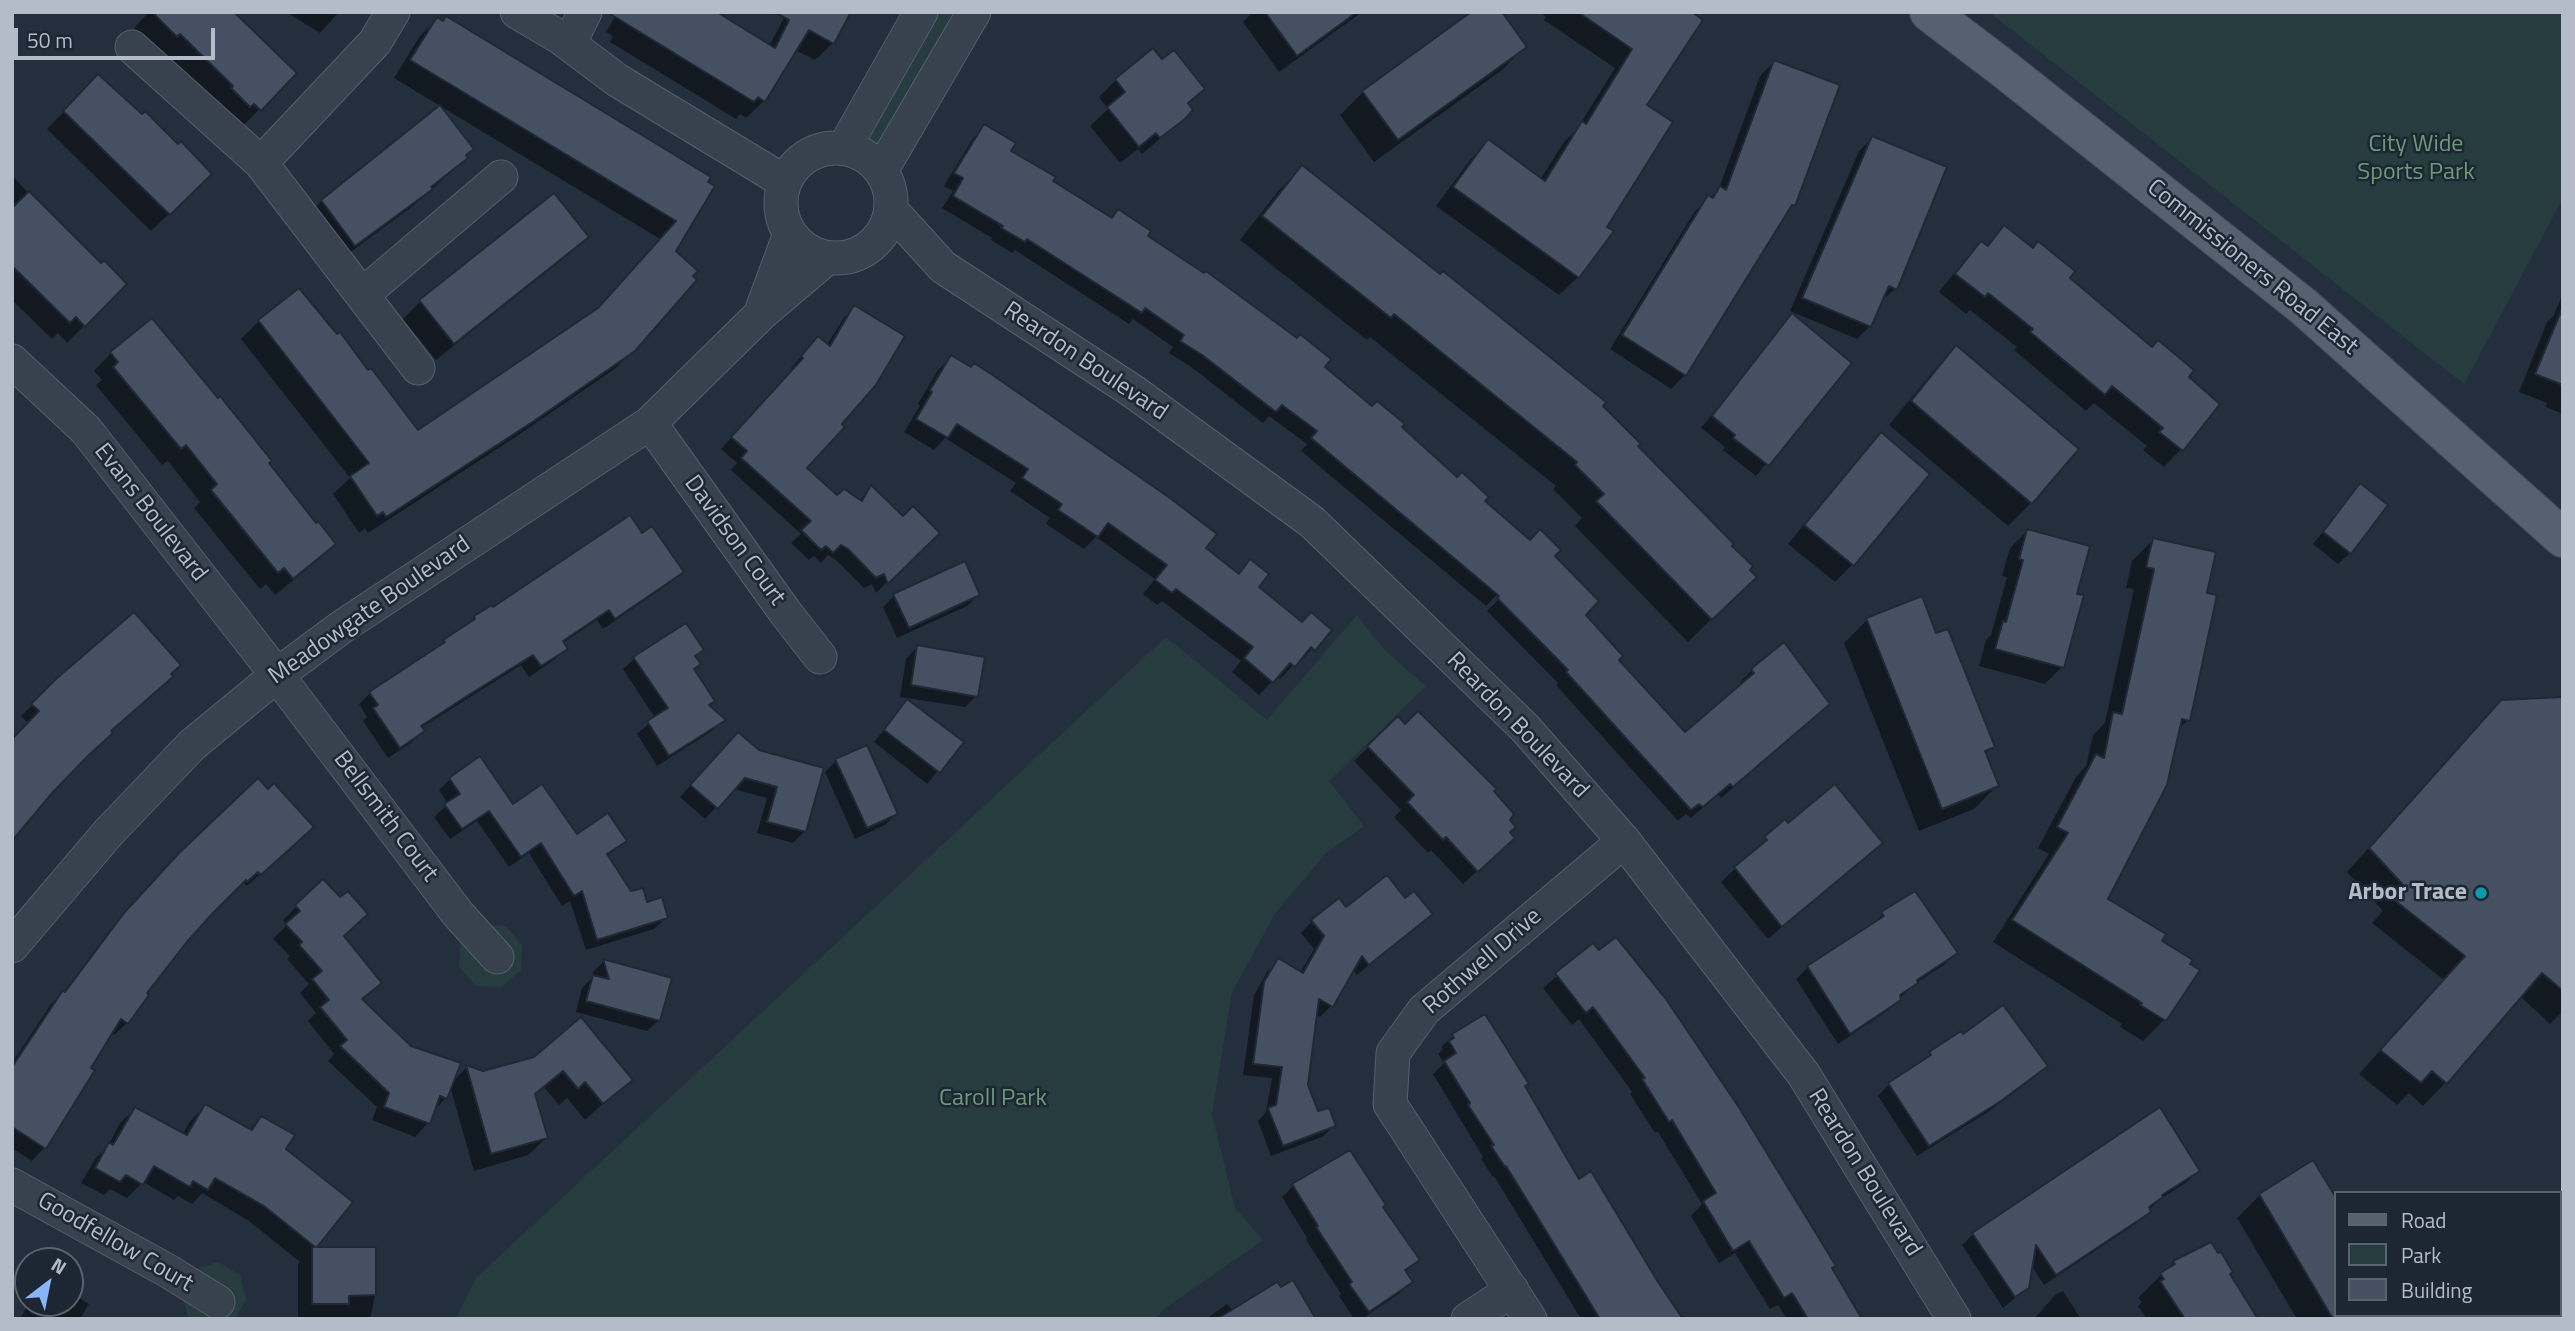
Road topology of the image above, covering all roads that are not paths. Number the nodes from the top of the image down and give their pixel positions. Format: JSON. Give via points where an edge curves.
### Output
{"nodes":[{"id":1,"x":393,"y":12,"type":"edge"},
{"id":2,"x":517,"y":12,"type":"edge"},
{"id":3,"x":584,"y":12,"type":"edge"},
{"id":4,"x":921,"y":12,"type":"edge"},
{"id":5,"x":974,"y":12,"type":"edge"},
{"id":6,"x":1929,"y":12,"type":"edge"},
{"id":7,"x":569,"y":44,"type":"junction"},
{"id":8,"x":132,"y":47,"type":"dead end"},
{"id":9,"x":844,"y":148,"type":"junction"},
{"id":10,"x":261,"y":163,"type":"junction"},
{"id":11,"x":881,"y":171,"type":"junction"},
{"id":12,"x":500,"y":177,"type":"dead end"},
{"id":13,"x":785,"y":182,"type":"junction"},
{"id":14,"x":892,"y":211,"type":"junction"},
{"id":15,"x":790,"y":234,"type":"junction"},
{"id":16,"x":869,"y":249,"type":"junction"},
{"id":17,"x":828,"y":258,"type":"junction"},
{"id":18,"x":943,"y":267,"type":"junction"},
{"id":19,"x":362,"y":295,"type":"junction"},
{"id":20,"x":761,"y":314,"type":"junction"},
{"id":21,"x":12,"y":361,"type":"edge"},
{"id":22,"x":418,"y":368,"type":"dead end"},
{"id":23,"x":650,"y":424,"type":"junction"},
{"id":24,"x":2563,"y":538,"type":"edge"},
{"id":25,"x":820,"y":657,"type":"dead end"},
{"id":26,"x":277,"y":675,"type":"junction"},
{"id":27,"x":1624,"y":842,"type":"junction"},
{"id":28,"x":12,"y":946,"type":"edge"},
{"id":29,"x":497,"y":957,"type":"dead end"},
{"id":30,"x":12,"y":1185,"type":"edge"},
{"id":31,"x":1512,"y":1290,"type":"junction"},
{"id":32,"x":218,"y":1302,"type":"dead end"},
{"id":33,"x":1468,"y":1319,"type":"edge"},
{"id":34,"x":1530,"y":1319,"type":"edge"},
{"id":35,"x":1954,"y":1319,"type":"edge"}],
"edges":[{"from":1,"to":10,"type":"street","via":[[375,42]]},
{"from":2,"to":7,"type":"street"},
{"from":3,"to":7,"type":"street"},
{"from":4,"to":9,"type":"street"},
{"from":5,"to":11,"type":"street"},
{"from":6,"to":24,"type":"main road","name":"Commissioners Road East","via":[[2303,306]]},
{"from":7,"to":13,"type":"street","via":[[617,80]]},
{"from":8,"to":10,"type":"street"},
{"from":9,"to":11,"type":"street","via":[[865,155]]},
{"from":9,"to":13,"type":"street","via":[[823,149],[803,158]]},
{"from":10,"to":19,"type":"street"},
{"from":11,"to":14,"type":"street","via":[[891,190]]},
{"from":12,"to":19,"type":"street"},
{"from":13,"to":15,"type":"street","via":[[782,215]]},
{"from":14,"to":16,"type":"street","via":[[888,225]]},
{"from":14,"to":18,"type":"street","name":"Reardon Boulevard"},
{"from":15,"to":17,"type":"street","via":[[806,250]]},
{"from":15,"to":20,"type":"street","name":"Meadowgate Boulevard"},
{"from":16,"to":17,"type":"street","via":[[849,257]]},
{"from":16,"to":18,"type":"street","name":"Reardon Boulevard"},
{"from":17,"to":20,"type":"street","name":"Meadowgate Boulevard"},
{"from":18,"to":27,"type":"street","name":"Reardon Boulevard","via":[[1134,392],[1312,522],[1525,728]]},
{"from":19,"to":22,"type":"street"},
{"from":20,"to":23,"type":"street","name":"Meadowgate Boulevard"},
{"from":21,"to":26,"type":"street","name":"Evans Boulevard","via":[[86,430]]},
{"from":23,"to":25,"type":"street","name":"Davidson Court"},
{"from":23,"to":26,"type":"street","name":"Meadowgate Boulevard","via":[[343,626]]},
{"from":26,"to":28,"type":"street","name":"Meadowgate Boulevard","via":[[191,746]]},
{"from":26,"to":29,"type":"street","name":"Bellsmith Court","via":[[458,914]]},
{"from":27,"to":31,"type":"street","name":"Rothwell Drive","via":[[1424,1010],[1393,1053],[1390,1104]]},
{"from":27,"to":35,"type":"street","name":"Reardon Boulevard","via":[[1804,1075]]},
{"from":30,"to":32,"type":"street","name":"Goodfellow Court"},
{"from":31,"to":33,"type":"street"},
{"from":31,"to":34,"type":"street","name":"Rothwell Drive"}]}
